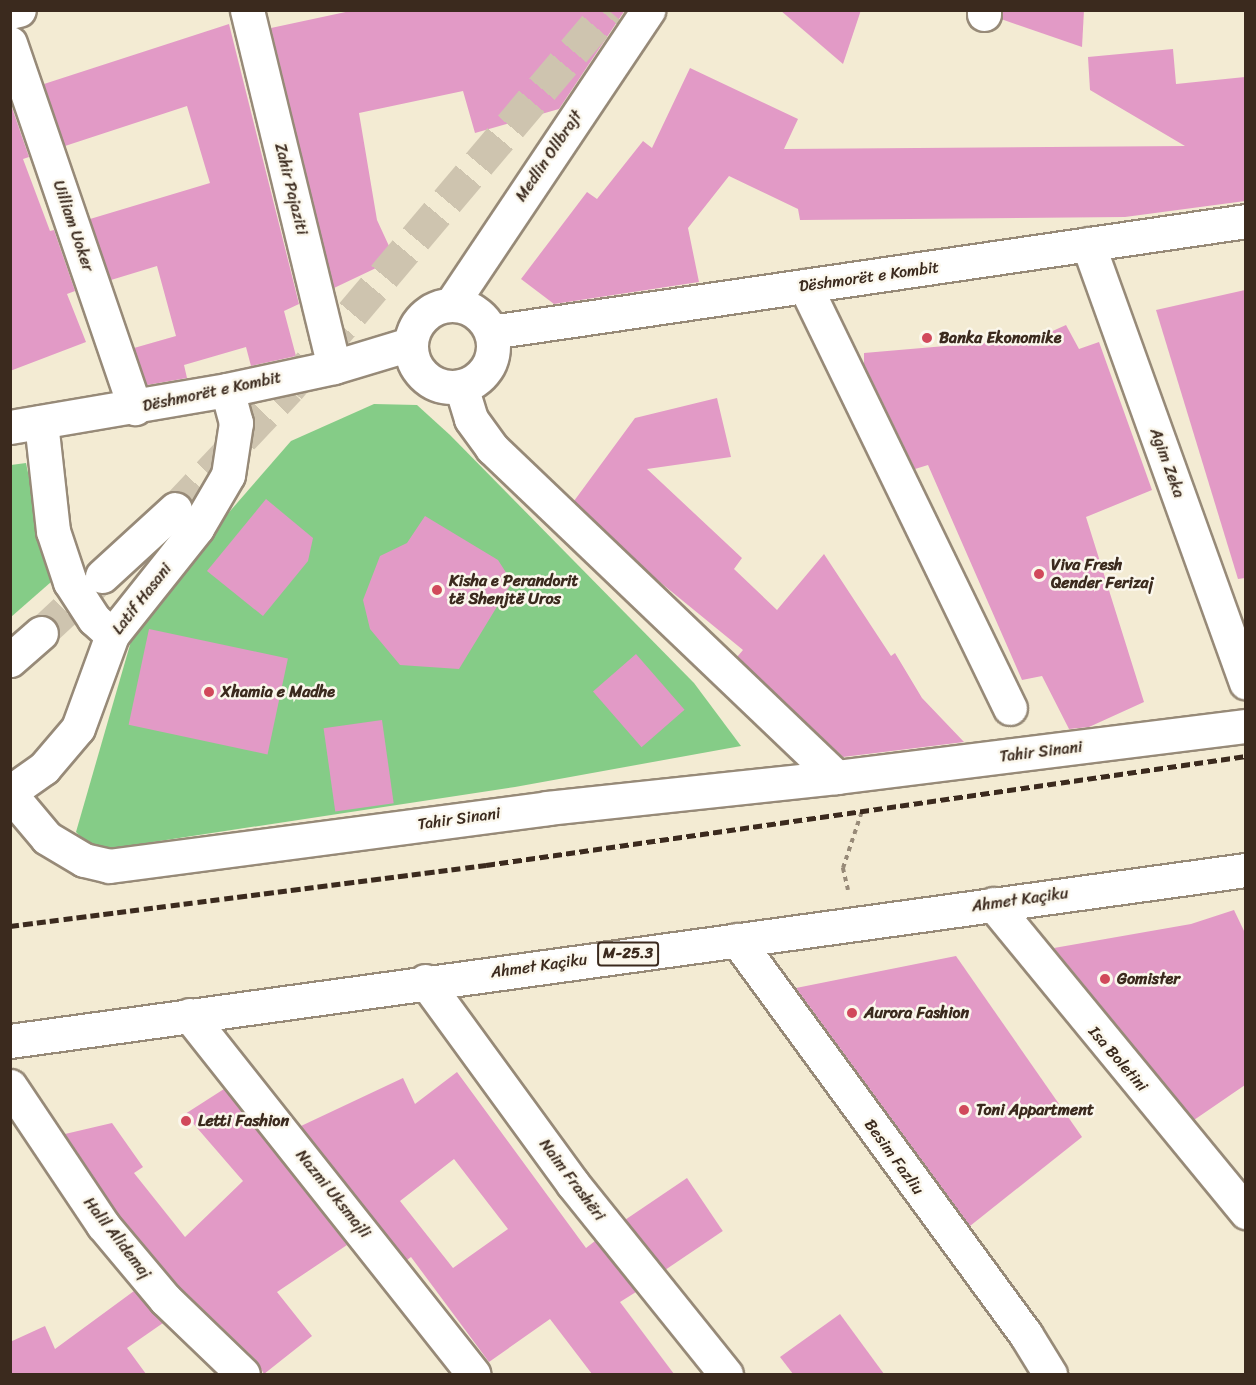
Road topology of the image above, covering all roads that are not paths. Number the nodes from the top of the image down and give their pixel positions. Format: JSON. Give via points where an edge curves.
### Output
{"nodes":[{"id":1,"x":19,"y":10,"type":"edge"},
{"id":2,"x":247,"y":10,"type":"edge"},
{"id":3,"x":648,"y":10,"type":"edge"},
{"id":4,"x":10,"y":12,"type":"edge"},
{"id":5,"x":10,"y":43,"type":"edge"},
{"id":6,"x":1245,"y":221,"type":"edge"},
{"id":7,"x":1088,"y":244,"type":"junction"},
{"id":8,"x":805,"y":286,"type":"junction"},
{"id":9,"x":452,"y":303,"type":"junction"},
{"id":10,"x":491,"y":332,"type":"junction"},
{"id":11,"x":410,"y":344,"type":"junction"},
{"id":12,"x":334,"y":367,"type":"junction"},
{"id":13,"x":461,"y":386,"type":"junction"},
{"id":14,"x":227,"y":390,"type":"junction"},
{"id":15,"x":135,"y":408,"type":"junction"},
{"id":16,"x":26,"y":424,"type":"edge"},
{"id":17,"x":175,"y":510,"type":"tunnel mouth"},
{"id":18,"x":102,"y":576,"type":"tunnel mouth"},
{"id":19,"x":41,"y":633,"type":"tunnel mouth"},
{"id":20,"x":112,"y":635,"type":"junction"},
{"id":21,"x":10,"y":660,"type":"edge"},
{"id":22,"x":1245,"y":682,"type":"edge"},
{"id":23,"x":1010,"y":708,"type":"dead end"},
{"id":24,"x":1245,"y":726,"type":"edge"},
{"id":25,"x":847,"y":776,"type":"junction"},
{"id":26,"x":10,"y":793,"type":"edge"},
{"id":27,"x":84,"y":860,"type":"joint"},
{"id":28,"x":1245,"y":870,"type":"edge"},
{"id":29,"x":993,"y":904,"type":"junction"},
{"id":30,"x":737,"y":940,"type":"junction"},
{"id":31,"x":425,"y":981,"type":"junction"},
{"id":32,"x":189,"y":1015,"type":"junction"},
{"id":33,"x":10,"y":1041,"type":"edge"},
{"id":34,"x":10,"y":1086,"type":"edge"},
{"id":35,"x":1245,"y":1212,"type":"edge"},
{"id":36,"x":243,"y":1374,"type":"edge"},
{"id":37,"x":474,"y":1374,"type":"edge"},
{"id":38,"x":726,"y":1374,"type":"edge"},
{"id":39,"x":1050,"y":1374,"type":"edge"}],
"edges":[{"from":1,"to":4,"type":"street"},
{"from":2,"to":12,"type":"street","name":"Zahir Pajaziti"},
{"from":3,"to":9,"type":"street","name":"Medlin Ollbrajt"},
{"from":5,"to":15,"type":"street","name":"Uilliam Uoker"},
{"from":6,"to":7,"type":"street","name":"Dëshmorët e Kombit"},
{"from":7,"to":8,"type":"street","name":"Dëshmorët e Kombit"},
{"from":7,"to":22,"type":"street","name":"Agim Zeka"},
{"from":8,"to":10,"type":"street","name":"Dëshmorët e Kombit"},
{"from":8,"to":23,"type":"street"},
{"from":9,"to":10,"type":"street","via":[[477,312]]},
{"from":9,"to":11,"type":"street","via":[[423,316]]},
{"from":10,"to":13,"type":"street","via":[[494,346],[485,372]]},
{"from":11,"to":12,"type":"street","name":"Dëshmorët e Kombit"},
{"from":11,"to":13,"type":"street","via":[[414,363],[425,378],[442,386]]},
{"from":12,"to":14,"type":"street","name":"Dëshmorët e Kombit"},
{"from":13,"to":25,"type":"street","via":[[471,419],[492,448]]},
{"from":14,"to":15,"type":"street","name":"Dëshmorët e Kombit"},
{"from":14,"to":20,"type":"street","name":"Latif Hasani","via":[[236,423],[228,475],[197,528]]},
{"from":15,"to":16,"type":"street","name":"Dëshmorët e Kombit"},
{"from":16,"to":20,"type":"street","via":[[70,582],[94,619]]},
{"from":17,"to":18,"type":"street"},
{"from":19,"to":21,"type":"street"},
{"from":20,"to":26,"type":"street","name":"Latif Hasani","via":[[78,728],[44,768]]},
{"from":24,"to":25,"type":"street","name":"Tahir Sinani"},
{"from":25,"to":27,"type":"street","name":"Tahir Sinani","via":[[548,808],[109,866]]},
{"from":26,"to":27,"type":"street","name":"Latif Hasani","via":[[47,838]]},
{"from":28,"to":29,"type":"street","name":"Ahmet Kaçiku","number":"M-25.3"},
{"from":29,"to":30,"type":"street","name":"Ahmet Kaçiku","number":"M-25.3"},
{"from":29,"to":35,"type":"street","name":"Isa Boletini"},
{"from":30,"to":31,"type":"street","name":"Ahmet Kaçiku","number":"M-25.3"},
{"from":30,"to":39,"type":"street","name":"Besim Fazliu","via":[[1026,1335]]},
{"from":31,"to":32,"type":"street","name":"Ahmet Kaçiku","number":"M-25.3"},
{"from":31,"to":38,"type":"street","name":"Naim Frashëri","via":[[573,1184]]},
{"from":32,"to":33,"type":"street","name":"Ahmet Kaçiku","number":"M-25.3"},
{"from":32,"to":37,"type":"street","name":"Nazmi Uksmajli"},
{"from":34,"to":36,"type":"street","name":"Halil Alidemaj","via":[[103,1225],[165,1299]]}]}
